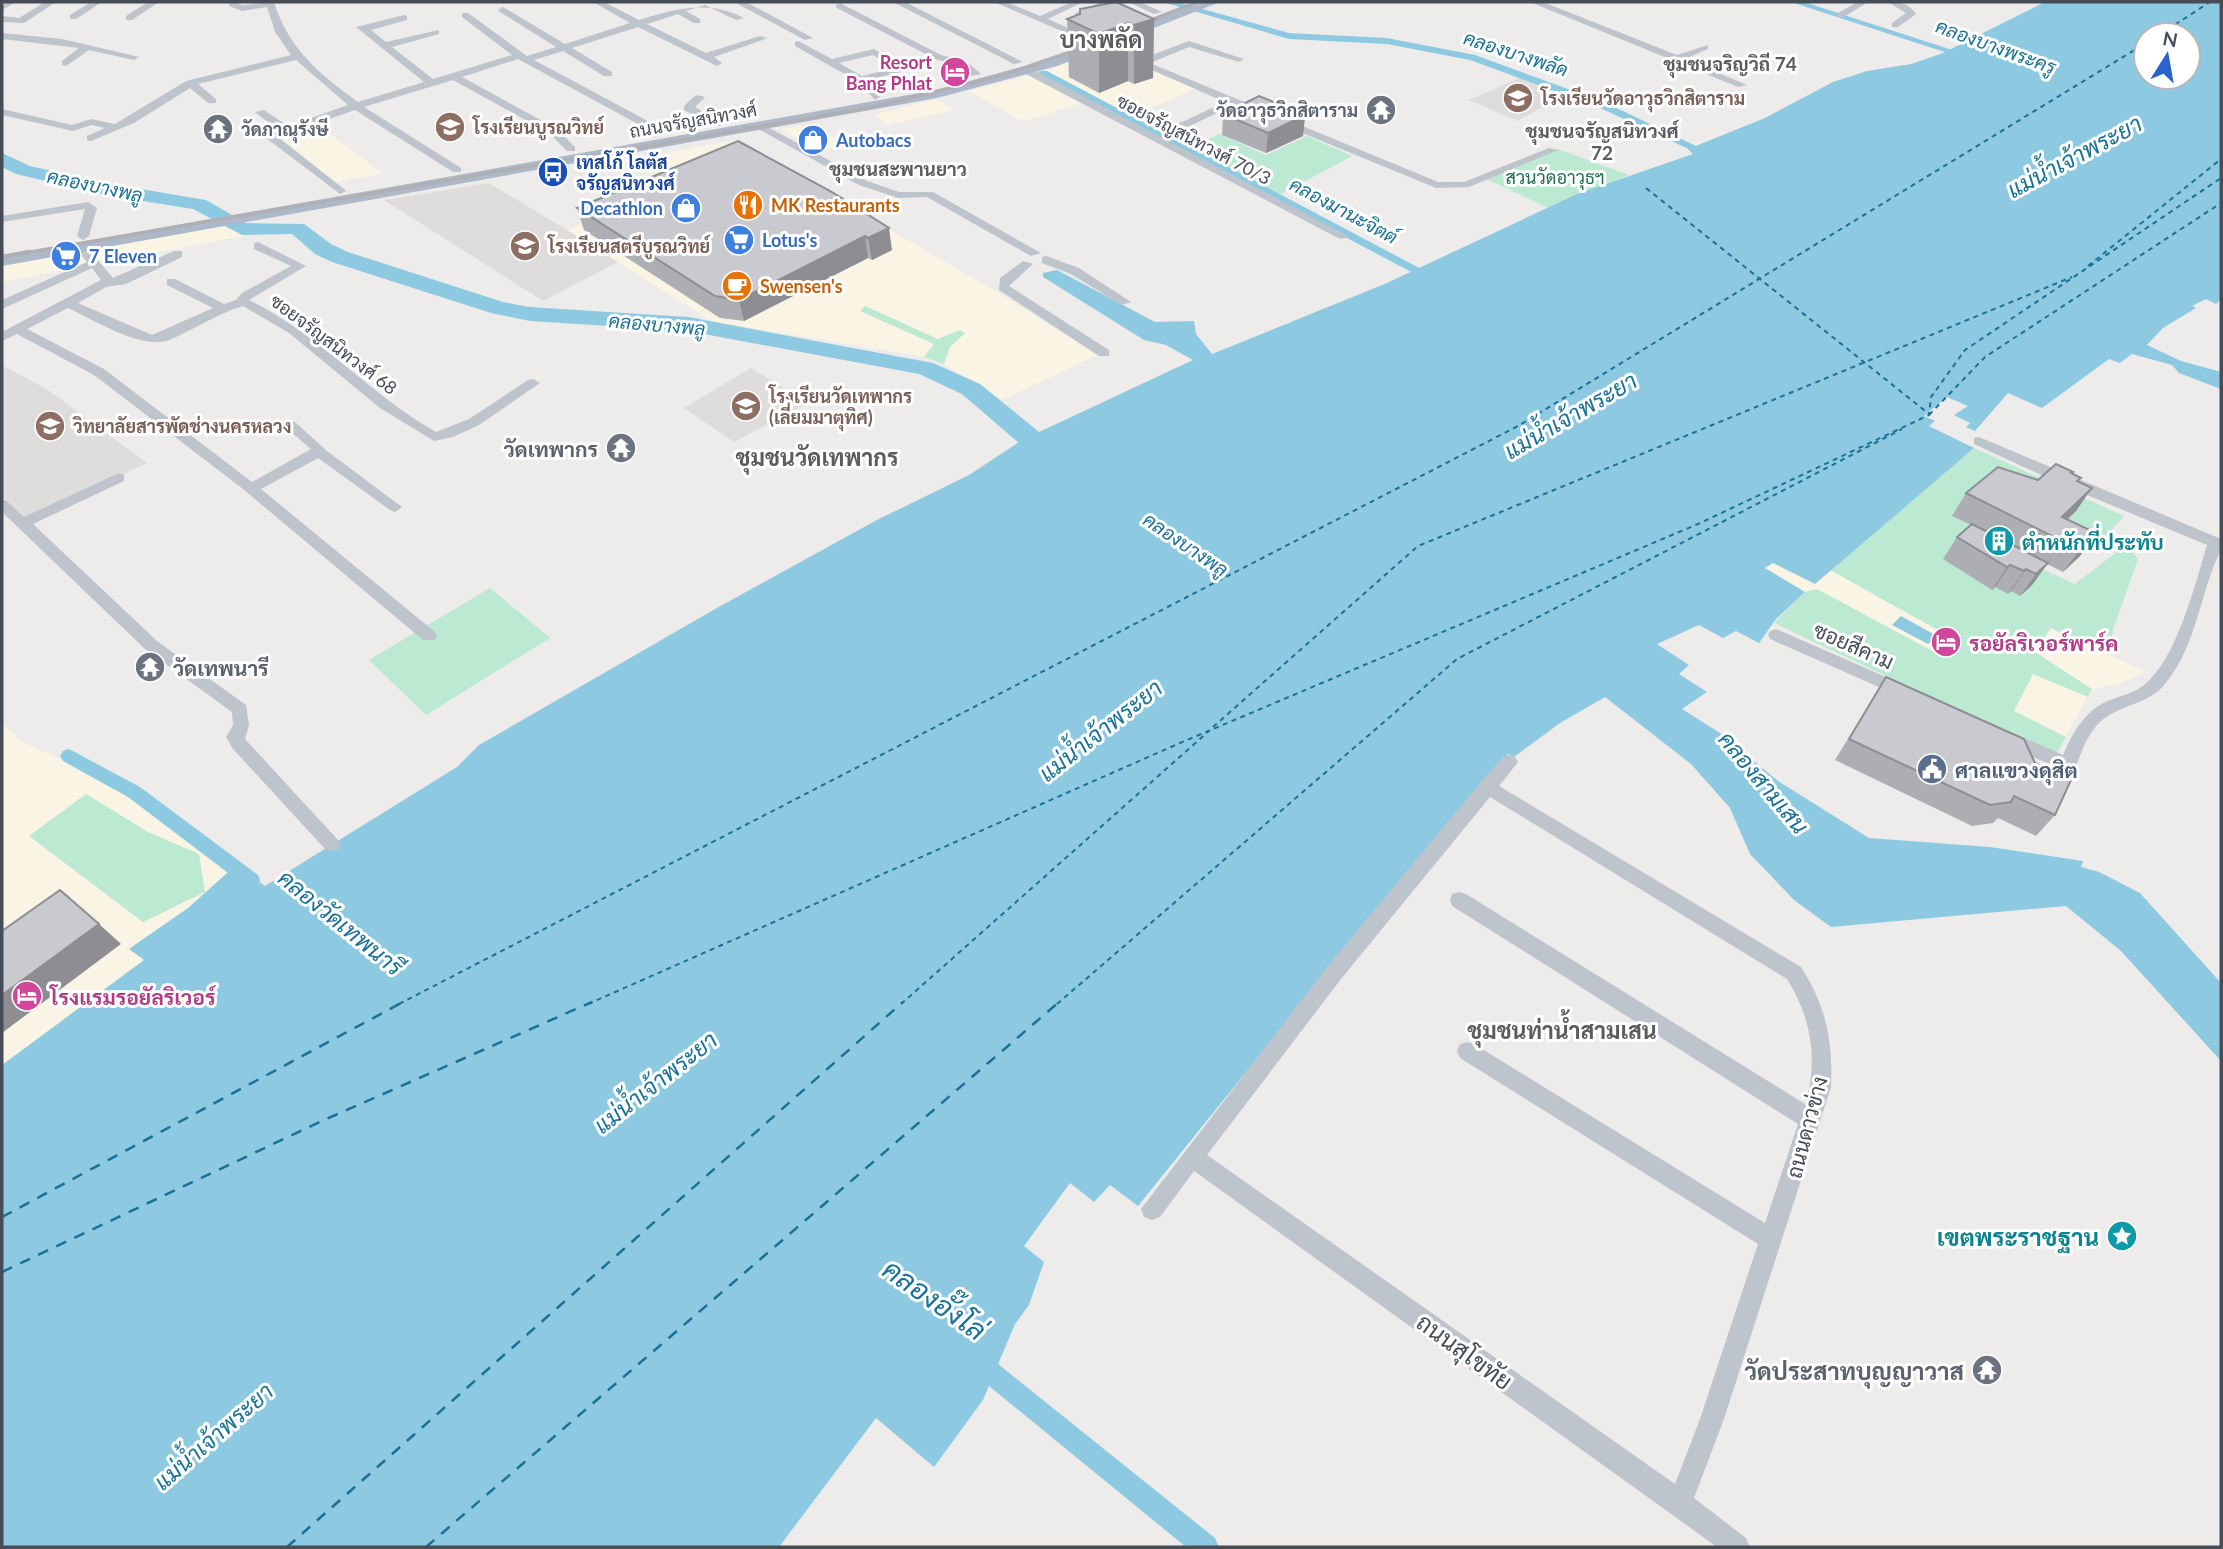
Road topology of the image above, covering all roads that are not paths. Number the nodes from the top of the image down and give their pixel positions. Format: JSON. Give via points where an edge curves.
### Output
{"nodes":[{"id":1,"x":10,"y":2,"type":"edge"},
{"id":2,"x":51,"y":2,"type":"edge"},
{"id":3,"x":97,"y":2,"type":"edge"},
{"id":4,"x":154,"y":2,"type":"edge"},
{"id":5,"x":597,"y":2,"type":"edge"},
{"id":6,"x":705,"y":2,"type":"edge"},
{"id":7,"x":739,"y":2,"type":"edge"},
{"id":8,"x":898,"y":2,"type":"edge"},
{"id":9,"x":999,"y":2,"type":"edge"},
{"id":10,"x":1079,"y":2,"type":"edge"},
{"id":11,"x":1108,"y":2,"type":"edge"},
{"id":12,"x":1133,"y":2,"type":"edge"},
{"id":13,"x":1535,"y":2,"type":"edge"},
{"id":14,"x":1863,"y":2,"type":"edge"},
{"id":15,"x":1892,"y":2,"type":"edge"},
{"id":16,"x":270,"y":3,"type":"edge"},
{"id":17,"x":232,"y":4,"type":"dead end"},
{"id":18,"x":1208,"y":4,"type":"edge"},
{"id":19,"x":685,"y":6,"type":"edge"},
{"id":20,"x":840,"y":6,"type":"dead end"},
{"id":21,"x":2,"y":7,"type":"edge"},
{"id":22,"x":1174,"y":8,"type":"edge"},
{"id":23,"x":503,"y":10,"type":"dead end"},
{"id":24,"x":465,"y":15,"type":"dead end"},
{"id":25,"x":1841,"y":15,"type":"dead end"},
{"id":26,"x":1072,"y":16,"type":"edge"},
{"id":27,"x":73,"y":17,"type":"dead end"},
{"id":28,"x":129,"y":18,"type":"dead end"},
{"id":29,"x":404,"y":18,"type":"dead end"},
{"id":30,"x":739,"y":18,"type":"dead end"},
{"id":31,"x":2,"y":19,"type":"edge"},
{"id":32,"x":1041,"y":19,"type":"junction"},
{"id":33,"x":697,"y":21,"type":"dead end"},
{"id":34,"x":638,"y":24,"type":"junction"},
{"id":35,"x":1895,"y":26,"type":"dead end"},
{"id":36,"x":436,"y":32,"type":"dead end"},
{"id":37,"x":2,"y":36,"type":"edge"},
{"id":38,"x":15,"y":37,"type":"junction"},
{"id":39,"x":763,"y":38,"type":"dead end"},
{"id":40,"x":2,"y":43,"type":"edge"},
{"id":41,"x":1099,"y":43,"type":"junction"},
{"id":42,"x":384,"y":46,"type":"junction"},
{"id":43,"x":87,"y":47,"type":"junction"},
{"id":44,"x":1705,"y":47,"type":"dead end"},
{"id":45,"x":562,"y":48,"type":"junction"},
{"id":46,"x":299,"y":56,"type":"junction"},
{"id":47,"x":134,"y":57,"type":"dead end"},
{"id":48,"x":705,"y":57,"type":"junction"},
{"id":49,"x":522,"y":58,"type":"junction"},
{"id":50,"x":1239,"y":59,"type":"dead end"},
{"id":51,"x":1676,"y":59,"type":"junction"},
{"id":52,"x":831,"y":62,"type":"junction"},
{"id":53,"x":1143,"y":62,"type":"junction"},
{"id":54,"x":66,"y":63,"type":"dead end"},
{"id":55,"x":717,"y":63,"type":"dead end"},
{"id":56,"x":1023,"y":67,"type":"junction"},
{"id":57,"x":608,"y":74,"type":"dead end"},
{"id":58,"x":976,"y":74,"type":"junction"},
{"id":59,"x":454,"y":76,"type":"junction"},
{"id":60,"x":862,"y":79,"type":"junction"},
{"id":61,"x":190,"y":83,"type":"junction"},
{"id":62,"x":432,"y":83,"type":"junction"},
{"id":63,"x":1742,"y":85,"type":"dead end"},
{"id":64,"x":700,"y":97,"type":"dead end"},
{"id":65,"x":875,"y":97,"type":"junction"},
{"id":66,"x":212,"y":101,"type":"dead end"},
{"id":67,"x":1235,"y":101,"type":"junction"},
{"id":68,"x":356,"y":106,"type":"junction"},
{"id":69,"x":2,"y":112,"type":"edge"},
{"id":70,"x":260,"y":112,"type":"dead end"},
{"id":71,"x":717,"y":124,"type":"junction"},
{"id":72,"x":117,"y":127,"type":"junction"},
{"id":73,"x":764,"y":128,"type":"junction"},
{"id":74,"x":1173,"y":130,"type":"dead end"},
{"id":75,"x":286,"y":131,"type":"junction"},
{"id":76,"x":655,"y":135,"type":"junction"},
{"id":77,"x":91,"y":138,"type":"dead end"},
{"id":78,"x":571,"y":149,"type":"junction"},
{"id":79,"x":1553,"y":150,"type":"dead end"},
{"id":80,"x":457,"y":170,"type":"junction"},
{"id":81,"x":340,"y":191,"type":"junction"},
{"id":82,"x":221,"y":217,"type":"junction"},
{"id":83,"x":2,"y":219,"type":"edge"},
{"id":84,"x":1344,"y":237,"type":"dead end"},
{"id":85,"x":82,"y":242,"type":"junction"},
{"id":86,"x":258,"y":246,"type":"dead end"},
{"id":87,"x":2,"y":250,"type":"edge"},
{"id":88,"x":178,"y":254,"type":"dead end"},
{"id":89,"x":1036,"y":259,"type":"junction"},
{"id":90,"x":2,"y":261,"type":"edge"},
{"id":91,"x":94,"y":263,"type":"junction"},
{"id":92,"x":171,"y":282,"type":"dead end"},
{"id":93,"x":105,"y":283,"type":"junction"},
{"id":94,"x":241,"y":302,"type":"junction"},
{"id":95,"x":1125,"y":302,"type":"dead end"},
{"id":96,"x":68,"y":303,"type":"junction"},
{"id":97,"x":2,"y":305,"type":"edge"},
{"id":98,"x":223,"y":308,"type":"junction"},
{"id":99,"x":17,"y":329,"type":"junction"},
{"id":100,"x":2,"y":337,"type":"edge"},
{"id":101,"x":1104,"y":353,"type":"dead end"},
{"id":102,"x":533,"y":383,"type":"dead end"},
{"id":103,"x":290,"y":425,"type":"dead end"},
{"id":104,"x":1979,"y":441,"type":"dead end"},
{"id":105,"x":318,"y":452,"type":"junction"},
{"id":106,"x":119,"y":478,"type":"dead end"},
{"id":107,"x":251,"y":488,"type":"junction"},
{"id":108,"x":2,"y":505,"type":"edge"},
{"id":109,"x":395,"y":507,"type":"dead end"},
{"id":110,"x":21,"y":524,"type":"junction"},
{"id":111,"x":2218,"y":543,"type":"edge"},
{"id":112,"x":1776,"y":635,"type":"dead end"},
{"id":113,"x":429,"y":636,"type":"dead end"},
{"id":114,"x":1917,"y":698,"type":"edge"},
{"id":115,"x":1992,"y":731,"type":"edge"},
{"id":116,"x":1509,"y":762,"type":"dead end"},
{"id":117,"x":1487,"y":787,"type":"junction"},
{"id":118,"x":332,"y":845,"type":"dead end"},
{"id":119,"x":1459,"y":901,"type":"dead end"},
{"id":120,"x":1467,"y":1051,"type":"dead end"},
{"id":121,"x":1811,"y":1120,"type":"junction"},
{"id":122,"x":1192,"y":1157,"type":"junction"},
{"id":123,"x":1152,"y":1209,"type":"dead end"},
{"id":124,"x":1770,"y":1239,"type":"junction"},
{"id":125,"x":1680,"y":1503,"type":"junction"},
{"id":126,"x":1737,"y":1547,"type":"edge"}],
"edges":[{"from":1,"to":21,"type":"street"},
{"from":2,"to":31,"type":"street","via":[[21,21]]},
{"from":3,"to":27,"type":"street"},
{"from":4,"to":28,"type":"street"},
{"from":5,"to":34,"type":"street"},
{"from":6,"to":19,"type":"street"},
{"from":6,"to":30,"type":"street"},
{"from":7,"to":52,"type":"street"},
{"from":8,"to":56,"type":"street","name":"ซอยจรัญสนิทวงศ์ 70/3"},
{"from":9,"to":32,"type":"street"},
{"from":10,"to":32,"type":"street"},
{"from":11,"to":26,"type":"street"},
{"from":12,"to":22,"type":"street"},
{"from":13,"to":51,"type":"street"},
{"from":14,"to":25,"type":"street"},
{"from":15,"to":35,"type":"street","via":[[1911,14]]},
{"from":16,"to":17,"type":"street","via":[[243,8]]},
{"from":16,"to":46,"type":"street","via":[[280,32]]},
{"from":18,"to":22,"type":"main road","name":"ถนนจรัญสนิทวงศ์"},
{"from":19,"to":33,"type":"street"},
{"from":19,"to":34,"type":"street"},
{"from":20,"to":58,"type":"street"},
{"from":22,"to":41,"type":"main road","name":"ถนนจรัญสนิทวงศ์"},
{"from":22,"to":41,"type":"main road","name":"ถนนจรัญสนิทวงศ์"},
{"from":23,"to":45,"type":"street"},
{"from":24,"to":49,"type":"street"},
{"from":29,"to":42,"type":"street","via":[[362,28]]},
{"from":32,"to":41,"type":"street"},
{"from":34,"to":45,"type":"street"},
{"from":34,"to":48,"type":"street"},
{"from":36,"to":42,"type":"street"},
{"from":37,"to":38,"type":"street"},
{"from":38,"to":40,"type":"street"},
{"from":38,"to":43,"type":"street"},
{"from":39,"to":48,"type":"street"},
{"from":41,"to":53,"type":"street"},
{"from":41,"to":53,"type":"street"},
{"from":41,"to":56,"type":"main road","name":"ถนนจรัญสนิทวงศ์"},
{"from":42,"to":62,"type":"street"},
{"from":43,"to":47,"type":"street"},
{"from":43,"to":54,"type":"street"},
{"from":44,"to":51,"type":"street"},
{"from":45,"to":49,"type":"street"},
{"from":45,"to":57,"type":"street"},
{"from":46,"to":61,"type":"street"},
{"from":46,"to":68,"type":"street"},
{"from":48,"to":55,"type":"street"},
{"from":49,"to":59,"type":"street"},
{"from":49,"to":76,"type":"street","via":[[642,122]]},
{"from":50,"to":53,"type":"street","via":[[1189,44]]},
{"from":51,"to":63,"type":"street"},
{"from":52,"to":60,"type":"street"},
{"from":52,"to":60,"type":"street","via":[[868,51],[900,67]]},
{"from":53,"to":67,"type":"street"},
{"from":56,"to":58,"type":"main road","name":"ถนนจรัญสนิทวงศ์"},
{"from":56,"to":73,"type":"main road","name":"ถนนจรัญสนิทวงศ์","via":[[926,97]]},
{"from":56,"to":84,"type":"street","name":"ซอยจรัญสนิทวงศ์ 70/3"},
{"from":58,"to":65,"type":"main road","name":"ถนนจรัญสนิทวงศ์"},
{"from":59,"to":62,"type":"street"},
{"from":59,"to":78,"type":"street","via":[[553,131]]},
{"from":60,"to":65,"type":"street"},
{"from":61,"to":66,"type":"street"},
{"from":61,"to":72,"type":"street"},
{"from":62,"to":68,"type":"street"},
{"from":64,"to":71,"type":"street","via":[[688,108]]},
{"from":65,"to":71,"type":"main road","name":"ถนนจรัญสนิทวงศ์"},
{"from":67,"to":74,"type":"street"},
{"from":67,"to":79,"type":"street","via":[[1399,172],[1445,187],[1476,181]]},
{"from":68,"to":75,"type":"street"},
{"from":68,"to":80,"type":"street"},
{"from":69,"to":72,"type":"street","via":[[73,128],[91,122]]},
{"from":70,"to":75,"type":"street"},
{"from":71,"to":76,"type":"main road","name":"ถนนจรัญสนิทวงศ์"},
{"from":72,"to":77,"type":"street"},
{"from":73,"to":82,"type":"main road","name":"ถนนจรัญสนิทวงศ์"},
{"from":73,"to":89,"type":"street","via":[[863,183],[898,195],[929,194]]},
{"from":75,"to":81,"type":"street","via":[[270,136]]},
{"from":76,"to":78,"type":"main road","name":"ถนนจรัญสนิทวงศ์"},
{"from":78,"to":80,"type":"main road","name":"ถนนจรัญสนิทวงศ์"},
{"from":80,"to":81,"type":"main road","name":"ถนนจรัญสนิทวงศ์"},
{"from":81,"to":82,"type":"main road","name":"ถนนจรัญสนิทวงศ์"},
{"from":82,"to":85,"type":"main road","name":"ถนนจรัญสนิทวงศ์"},
{"from":83,"to":85,"type":"street","via":[[88,205]]},
{"from":85,"to":87,"type":"main road","name":"ถนนจรัญสนิทวงศ์"},
{"from":85,"to":90,"type":"main road","name":"ถนนจรัญสนิทวงศ์"},
{"from":85,"to":91,"type":"street"},
{"from":86,"to":94,"type":"street","via":[[300,266]]},
{"from":88,"to":93,"type":"street","via":[[122,281]]},
{"from":89,"to":95,"type":"street","via":[[1075,271]]},
{"from":89,"to":101,"type":"street","via":[[1004,281],[1005,289]]},
{"from":91,"to":93,"type":"street","via":[[106,276]]},
{"from":91,"to":97,"type":"street"},
{"from":92,"to":98,"type":"street"},
{"from":93,"to":96,"type":"street"},
{"from":94,"to":98,"type":"street","name":"ซอยจรัญสนิทวงศ์ 68"},
{"from":94,"to":102,"type":"street","name":"ซอยจรัญสนิทวงศ์ 68","via":[[303,338],[351,380],[434,437],[464,427]]},
{"from":96,"to":98,"type":"street","name":"ซอยจรัญสนิทวงศ์ 68","via":[[152,339]]},
{"from":96,"to":99,"type":"street"},
{"from":99,"to":100,"type":"street"},
{"from":99,"to":107,"type":"street","via":[[99,372]]},
{"from":103,"to":105,"type":"street","via":[[321,450]]},
{"from":104,"to":111,"type":"street"},
{"from":105,"to":107,"type":"street"},
{"from":105,"to":109,"type":"street"},
{"from":106,"to":110,"type":"street"},
{"from":107,"to":113,"type":"street"},
{"from":108,"to":110,"type":"street"},
{"from":110,"to":118,"type":"street","via":[[151,645],[240,709],[241,724],[235,737],[239,744]]},
{"from":111,"to":115,"type":"street","via":[[2180,644],[2162,677],[2151,690],[2102,710],[2086,724],[2065,772]]},
{"from":112,"to":114,"type":"street","name":"ซอยสีคาม"},
{"from":116,"to":117,"type":"street"},
{"from":117,"to":121,"type":"street","name":"ถนนดาวข่าง","via":[[1794,972],[1814,1007],[1824,1042],[1821,1087]]},
{"from":117,"to":122,"type":"street","via":[[1334,973]]},
{"from":119,"to":121,"type":"street"},
{"from":120,"to":124,"type":"street"},
{"from":121,"to":124,"type":"street","name":"ถนนดาวข่าง"},
{"from":122,"to":123,"type":"street"},
{"from":122,"to":125,"type":"street","name":"ถนนสุโขทัย"},
{"from":124,"to":125,"type":"street","name":"ถนนดาวข่าง"},
{"from":125,"to":126,"type":"street","name":"ถนนสุโขทัย"}]}
